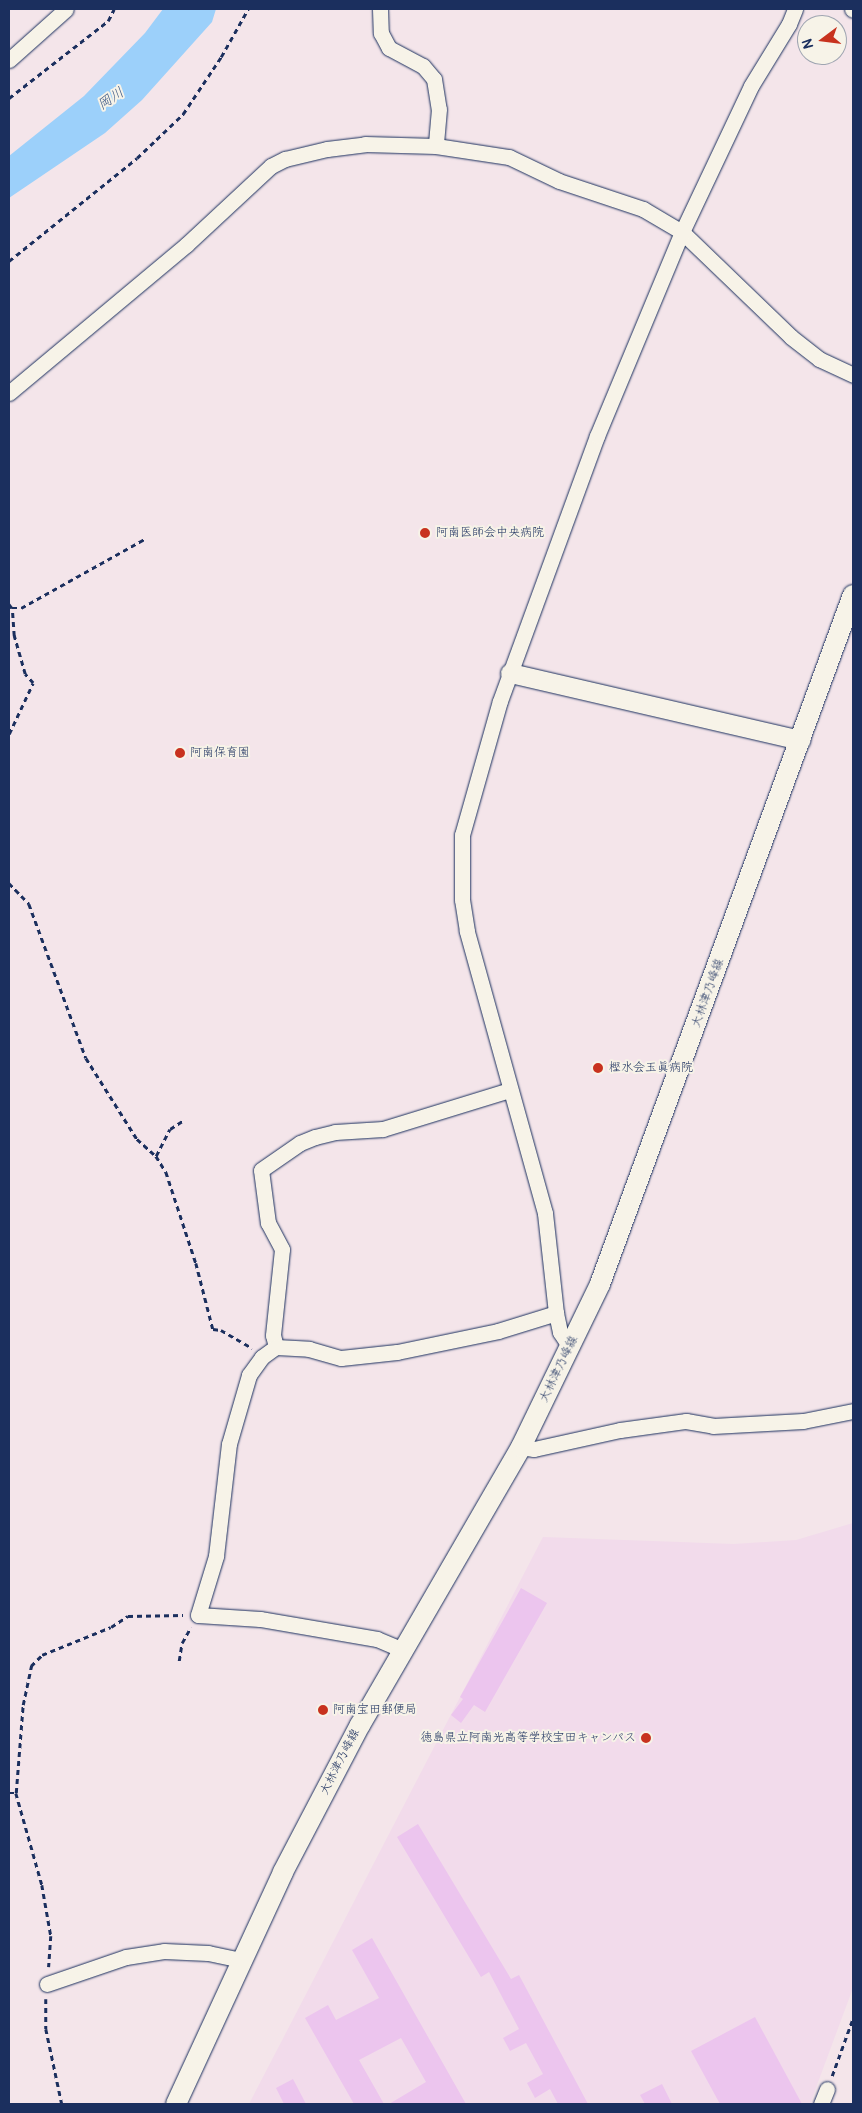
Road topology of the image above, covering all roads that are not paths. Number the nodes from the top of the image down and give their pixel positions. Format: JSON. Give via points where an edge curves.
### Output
{"nodes":[{"id":1,"x":66,"y":9,"type":"edge"},
{"id":2,"x":380,"y":9,"type":"edge"},
{"id":3,"x":795,"y":9,"type":"edge"},
{"id":4,"x":11,"y":55,"type":"edge"},
{"id":5,"x":436,"y":146,"type":"junction"},
{"id":6,"x":682,"y":232,"type":"junction"},
{"id":7,"x":853,"y":375,"type":"edge"},
{"id":8,"x":9,"y":393,"type":"edge"},
{"id":9,"x":853,"y":594,"type":"edge"},
{"id":10,"x":510,"y":672,"type":"junction"},
{"id":11,"x":800,"y":740,"type":"junction"},
{"id":12,"x":510,"y":1090,"type":"junction"},
{"id":13,"x":556,"y":1313,"type":"junction"},
{"id":14,"x":276,"y":1347,"type":"junction"},
{"id":15,"x":570,"y":1348,"type":"junction"},
{"id":16,"x":853,"y":1410,"type":"edge"},
{"id":17,"x":521,"y":1447,"type":"junction"},
{"id":18,"x":403,"y":1650,"type":"junction"},
{"id":19,"x":242,"y":1960,"type":"junction"},
{"id":20,"x":47,"y":1984,"type":"road end"},
{"id":21,"x":827,"y":2089,"type":"road end"},
{"id":22,"x":176,"y":2104,"type":"edge"},
{"id":23,"x":821,"y":2104,"type":"edge"}],
"edges":[{"from":1,"to":4,"type":"street"},
{"from":2,"to":5,"type":"street","via":[[380,33],[389,48],[423,66],[434,79],[438,94]]},
{"from":3,"to":6,"type":"street","via":[[750,86]]},
{"from":5,"to":6,"type":"street","via":[[509,157],[559,181],[642,209]]},
{"from":5,"to":8,"type":"street","via":[[365,144],[327,149],[276,164],[186,245]]},
{"from":6,"to":7,"type":"street","via":[[790,337],[819,359]]},
{"from":6,"to":10,"type":"street","via":[[597,436]]},
{"from":9,"to":11,"type":"main road","name":"大林津乃峰線"},
{"from":10,"to":11,"type":"street"},
{"from":10,"to":12,"type":"street","via":[[462,834],[462,900]]},
{"from":11,"to":15,"type":"main road","name":"大林津乃峰線","via":[[632,1202]]},
{"from":12,"to":13,"type":"street","via":[[545,1213]]},
{"from":12,"to":14,"type":"street","via":[[383,1129],[335,1132],[315,1138],[300,1143],[261,1170],[268,1223],[282,1249],[273,1335]]},
{"from":13,"to":14,"type":"street","via":[[498,1331],[397,1352],[341,1358],[309,1349]]},
{"from":13,"to":15,"type":"street","via":[[560,1332]]},
{"from":14,"to":18,"type":"street","via":[[262,1357],[249,1375],[229,1444],[216,1556],[198,1615],[260,1619],[377,1639]]},
{"from":15,"to":17,"type":"main road","name":"大林津乃峰線"},
{"from":16,"to":17,"type":"street","via":[[803,1421],[713,1426],[686,1421],[620,1430],[534,1450]]},
{"from":17,"to":18,"type":"main road","name":"大林津乃峰線"},
{"from":18,"to":19,"type":"main road","name":"大林津乃峰線","via":[[283,1872]]},
{"from":19,"to":20,"type":"street","via":[[208,1953],[164,1950],[126,1957]]},
{"from":19,"to":22,"type":"main road","name":"大林津乃峰線"},
{"from":21,"to":23,"type":"street"}]}
